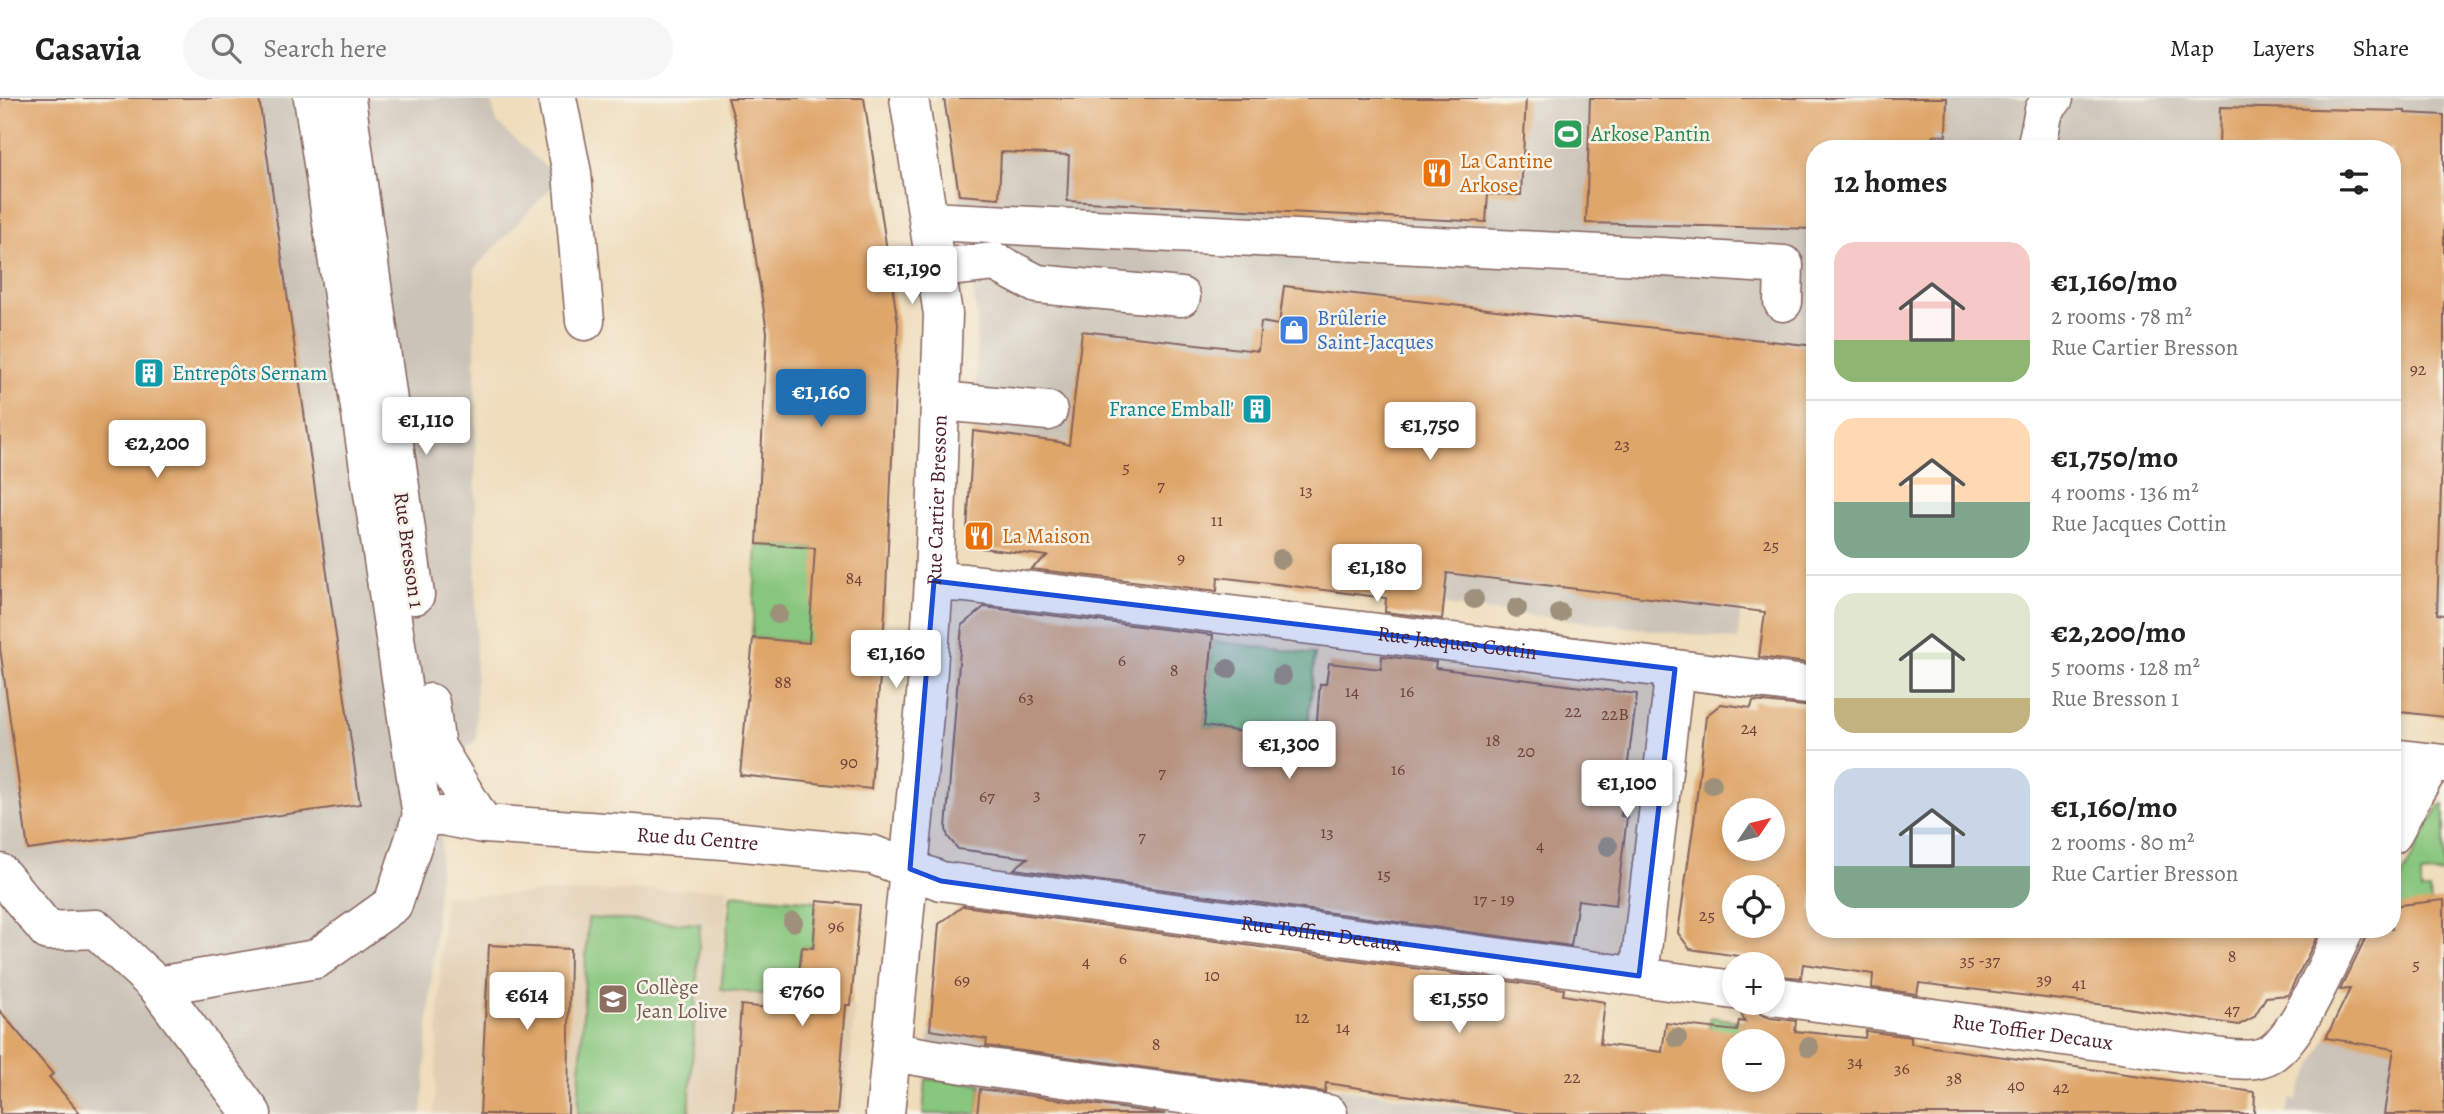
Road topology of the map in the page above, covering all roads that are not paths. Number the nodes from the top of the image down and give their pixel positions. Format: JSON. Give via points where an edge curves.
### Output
{"nodes":[{"id":1,"x":313,"y":98,"type":"edge"},
{"id":2,"x":346,"y":98,"type":"edge"},
{"id":3,"x":557,"y":98,"type":"edge"},
{"id":4,"x":909,"y":98,"type":"edge"},
{"id":5,"x":2054,"y":98,"type":"edge"},
{"id":6,"x":2038,"y":140,"type":"edge"},
{"id":7,"x":929,"y":221,"type":"junction"},
{"id":8,"x":938,"y":268,"type":"junction"},
{"id":9,"x":1181,"y":297,"type":"dead end"},
{"id":10,"x":1783,"y":302,"type":"dead end"},
{"id":11,"x":585,"y":321,"type":"dead end"},
{"id":12,"x":941,"y":401,"type":"junction"},
{"id":13,"x":1048,"y":411,"type":"dead end"},
{"id":14,"x":934,"y":581,"type":"junction"},
{"id":15,"x":1675,"y":669,"type":"junction"},
{"id":16,"x":1806,"y":686,"type":"edge"},
{"id":17,"x":2401,"y":759,"type":"edge"},
{"id":18,"x":2438,"y":764,"type":"edge"},
{"id":19,"x":422,"y":816,"type":"junction"},
{"id":20,"x":2401,"y":818,"type":"edge"},
{"id":21,"x":483,"y":824,"type":"junction"},
{"id":22,"x":910,"y":869,"type":"junction"},
{"id":23,"x":0,"y":873,"type":"edge"},
{"id":24,"x":2340,"y":938,"type":"edge"},
{"id":25,"x":1639,"y":976,"type":"junction"},
{"id":26,"x":157,"y":986,"type":"junction"},
{"id":27,"x":1722,"y":988,"type":"edge"},
{"id":28,"x":1785,"y":998,"type":"edge"},
{"id":29,"x":892,"y":1052,"type":"junction"},
{"id":30,"x":252,"y":1114,"type":"edge"},
{"id":31,"x":885,"y":1114,"type":"edge"},
{"id":32,"x":1328,"y":1114,"type":"edge"}],
"edges":[{"from":1,"to":19,"type":"street"},
{"from":2,"to":21,"type":"street","name":"Rue Bresson 1","via":[[436,747]]},
{"from":3,"to":11,"type":"street","via":[[572,173]]},
{"from":4,"to":7,"type":"street","name":"Rue Cartier Bresson"},
{"from":5,"to":6,"type":"street","via":[[2044,110]]},
{"from":7,"to":8,"type":"street","name":"Rue Cartier Bresson"},
{"from":7,"to":10,"type":"street","via":[[1784,265]]},
{"from":8,"to":9,"type":"street","via":[[995,262],[1037,284]]},
{"from":8,"to":12,"type":"street","name":"Rue Cartier Bresson","via":[[943,314]]},
{"from":12,"to":13,"type":"street"},
{"from":12,"to":14,"type":"street","name":"Rue Cartier Bresson"},
{"from":14,"to":15,"type":"street","name":"Rue Jacques Cottin"},
{"from":14,"to":22,"type":"street","name":"Rue Cartier Bresson"},
{"from":15,"to":16,"type":"street","name":"Rue Jacques Cottin"},
{"from":15,"to":25,"type":"street"},
{"from":17,"to":18,"type":"street"},
{"from":18,"to":20,"type":"street","via":[[2415,791]]},
{"from":19,"to":21,"type":"street","name":"Rue du Centre"},
{"from":19,"to":26,"type":"street","via":[[393,904],[316,959]]},
{"from":21,"to":22,"type":"street","name":"Rue du Centre","via":[[873,855]]},
{"from":22,"to":25,"type":"street","name":"Rue Toffier Decaux","via":[[941,881]]},
{"from":22,"to":29,"type":"street","name":"Rue Cartier Bresson"},
{"from":23,"to":26,"type":"street","via":[[48,931],[96,929]]},
{"from":24,"to":28,"type":"street","name":"Rue Toffier Decaux","via":[[2288,1038],[2270,1054],[2256,1059]]},
{"from":25,"to":27,"type":"street","name":"Rue Toffier Decaux"},
{"from":26,"to":30,"type":"street"},
{"from":29,"to":31,"type":"street","name":"Rue Cartier Bresson"},
{"from":29,"to":32,"type":"street"}]}
